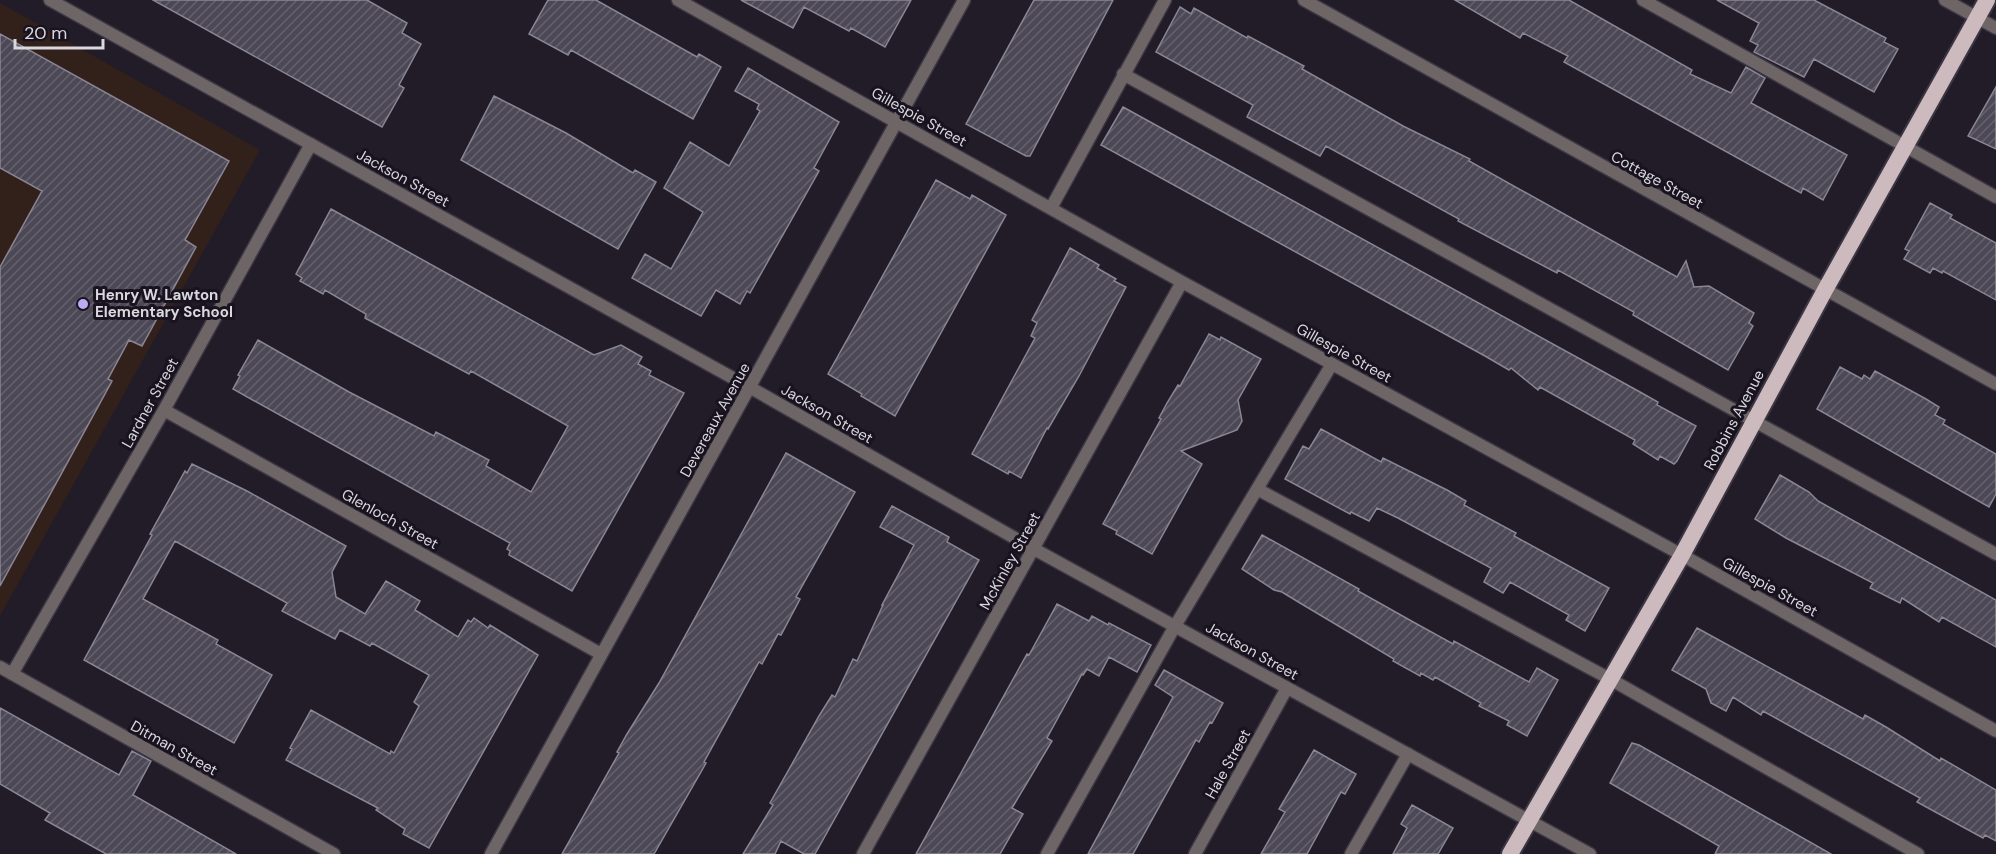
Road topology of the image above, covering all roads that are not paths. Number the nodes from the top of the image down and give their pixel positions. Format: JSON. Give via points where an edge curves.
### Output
{"nodes":[{"id":1,"x":50,"y":0,"type":"edge"},
{"id":2,"x":678,"y":0,"type":"edge"},
{"id":3,"x":964,"y":0,"type":"edge"},
{"id":4,"x":1165,"y":0,"type":"edge"},
{"id":5,"x":1304,"y":0,"type":"edge"},
{"id":6,"x":1643,"y":0,"type":"edge"},
{"id":7,"x":1946,"y":0,"type":"edge"},
{"id":8,"x":1986,"y":0,"type":"edge"},
{"id":9,"x":1977,"y":17,"type":"junction"},
{"id":10,"x":1996,"y":28,"type":"edge"},
{"id":11,"x":1123,"y":74,"type":"junction"},
{"id":12,"x":897,"y":122,"type":"junction"},
{"id":13,"x":310,"y":144,"type":"junction"},
{"id":14,"x":1905,"y":145,"type":"junction"},
{"id":15,"x":1996,"y":196,"type":"edge"},
{"id":16,"x":1051,"y":208,"type":"junction"},
{"id":17,"x":1182,"y":282,"type":"junction"},
{"id":18,"x":1825,"y":290,"type":"junction"},
{"id":19,"x":1332,"y":364,"type":"junction"},
{"id":20,"x":1996,"y":384,"type":"edge"},
{"id":21,"x":751,"y":388,"type":"junction"},
{"id":22,"x":164,"y":410,"type":"junction"},
{"id":23,"x":1754,"y":421,"type":"junction"},
{"id":24,"x":1257,"y":489,"type":"junction"},
{"id":25,"x":1034,"y":549,"type":"junction"},
{"id":26,"x":1996,"y":554,"type":"edge"},
{"id":27,"x":1682,"y":555,"type":"junction"},
{"id":28,"x":1175,"y":626,"type":"junction"},
{"id":29,"x":601,"y":654,"type":"junction"},
{"id":30,"x":0,"y":667,"type":"edge"},
{"id":31,"x":12,"y":674,"type":"junction"},
{"id":32,"x":1610,"y":679,"type":"junction"},
{"id":33,"x":1287,"y":688,"type":"junction"},
{"id":34,"x":1996,"y":731,"type":"edge"},
{"id":35,"x":1408,"y":754,"type":"junction"},
{"id":36,"x":1528,"y":819,"type":"junction"},
{"id":37,"x":334,"y":854,"type":"edge"},
{"id":38,"x":491,"y":854,"type":"edge"},
{"id":39,"x":863,"y":854,"type":"edge"},
{"id":40,"x":1047,"y":854,"type":"edge"},
{"id":41,"x":1195,"y":854,"type":"edge"},
{"id":42,"x":1351,"y":854,"type":"edge"},
{"id":43,"x":1510,"y":854,"type":"edge"},
{"id":44,"x":1590,"y":854,"type":"edge"},
{"id":45,"x":1918,"y":854,"type":"edge"}],
"edges":[{"from":1,"to":13,"type":"street","name":"Jackson Street"},
{"from":2,"to":12,"type":"street","name":"Gillespie Street"},
{"from":3,"to":12,"type":"street","name":"Devereaux Avenue"},
{"from":4,"to":11,"type":"street"},
{"from":5,"to":18,"type":"street","name":"Cottage Street"},
{"from":6,"to":14,"type":"street"},
{"from":7,"to":9,"type":"street"},
{"from":8,"to":9,"type":"highway","name":"Robbins Avenue"},
{"from":9,"to":10,"type":"street"},
{"from":9,"to":14,"type":"highway","name":"Robbins Avenue"},
{"from":11,"to":16,"type":"street"},
{"from":11,"to":23,"type":"street"},
{"from":12,"to":16,"type":"street","name":"Gillespie Street"},
{"from":12,"to":21,"type":"street","name":"Devereaux Avenue"},
{"from":13,"to":21,"type":"street","name":"Jackson Street"},
{"from":13,"to":22,"type":"street","name":"Lardner Street"},
{"from":14,"to":15,"type":"street"},
{"from":14,"to":18,"type":"highway","name":"Robbins Avenue"},
{"from":16,"to":17,"type":"street","name":"Gillespie Street"},
{"from":17,"to":19,"type":"street","name":"Gillespie Street"},
{"from":17,"to":25,"type":"street","name":"McKinley Street"},
{"from":18,"to":20,"type":"street","name":"Cottage Street"},
{"from":18,"to":23,"type":"highway","name":"Robbins Avenue"},
{"from":19,"to":24,"type":"street"},
{"from":19,"to":27,"type":"street","name":"Gillespie Street"},
{"from":21,"to":25,"type":"street","name":"Jackson Street"},
{"from":21,"to":29,"type":"street","name":"Devereaux Avenue"},
{"from":22,"to":29,"type":"street","name":"Glenloch Street"},
{"from":22,"to":31,"type":"street","name":"Lardner Street"},
{"from":23,"to":26,"type":"street"},
{"from":23,"to":27,"type":"highway","name":"Robbins Avenue"},
{"from":24,"to":28,"type":"street"},
{"from":24,"to":32,"type":"street"},
{"from":25,"to":28,"type":"street","name":"Jackson Street"},
{"from":25,"to":39,"type":"street","name":"McKinley Street"},
{"from":27,"to":32,"type":"highway","name":"Robbins Avenue"},
{"from":27,"to":34,"type":"street","name":"Gillespie Street"},
{"from":28,"to":33,"type":"street","name":"Jackson Street"},
{"from":28,"to":40,"type":"street"},
{"from":29,"to":38,"type":"street","name":"Devereaux Avenue"},
{"from":30,"to":31,"type":"street","name":"Ditman Street"},
{"from":31,"to":37,"type":"street","name":"Ditman Street"},
{"from":32,"to":36,"type":"highway","name":"Robbins Avenue"},
{"from":32,"to":45,"type":"street"},
{"from":33,"to":35,"type":"street","name":"Jackson Street"},
{"from":33,"to":41,"type":"street","name":"Hale Street"},
{"from":35,"to":36,"type":"street","name":"Jackson Street"},
{"from":35,"to":42,"type":"street"},
{"from":36,"to":43,"type":"highway","name":"Robbins Avenue"},
{"from":36,"to":44,"type":"street","name":"Jackson Street"}]}
